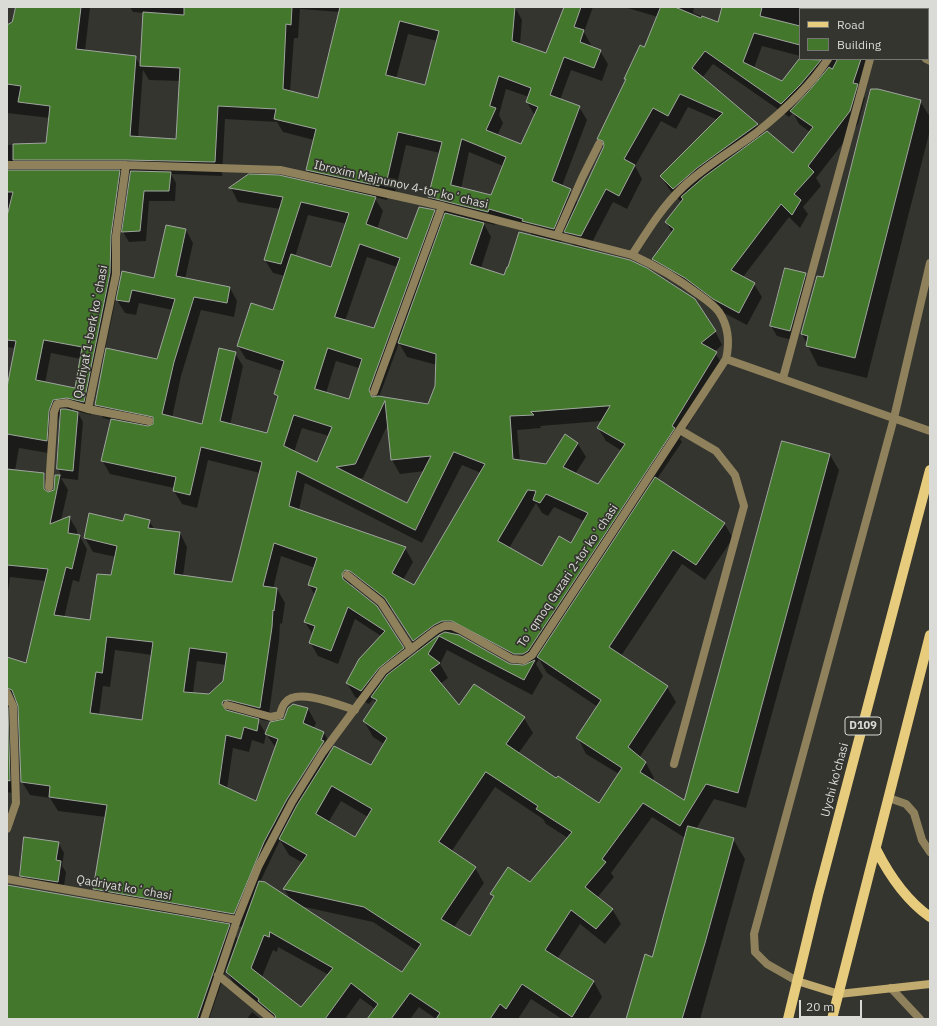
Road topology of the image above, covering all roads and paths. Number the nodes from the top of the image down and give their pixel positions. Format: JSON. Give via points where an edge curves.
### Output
{"nodes":[{"id":1,"x":827,"y":60,"type":"edge"},
{"id":2,"x":870,"y":60,"type":"edge"},
{"id":3,"x":600,"y":144,"type":"dead end"},
{"id":4,"x":126,"y":165,"type":"junction"},
{"id":5,"x":7,"y":166,"type":"edge"},
{"id":6,"x":442,"y":206,"type":"junction"},
{"id":7,"x":557,"y":235,"type":"junction"},
{"id":8,"x":632,"y":255,"type":"junction"},
{"id":9,"x":930,"y":263,"type":"edge"},
{"id":10,"x":726,"y":359,"type":"junction"},
{"id":11,"x":783,"y":378,"type":"junction"},
{"id":12,"x":374,"y":392,"type":"dead end"},
{"id":13,"x":88,"y":409,"type":"junction"},
{"id":14,"x":894,"y":418,"type":"junction"},
{"id":15,"x":150,"y":421,"type":"dead end"},
{"id":16,"x":680,"y":430,"type":"junction"},
{"id":17,"x":930,"y":431,"type":"edge"},
{"id":18,"x":930,"y":470,"type":"edge"},
{"id":19,"x":49,"y":487,"type":"dead end"},
{"id":20,"x":348,"y":575,"type":"dead end"},
{"id":21,"x":930,"y":635,"type":"edge"},
{"id":22,"x":411,"y":648,"type":"junction"},
{"id":23,"x":7,"y":693,"type":"edge"},
{"id":24,"x":227,"y":705,"type":"dead end"},
{"id":25,"x":355,"y":710,"type":"junction"},
{"id":26,"x":674,"y":764,"type":"dead end"},
{"id":27,"x":889,"y":798,"type":"junction"},
{"id":28,"x":7,"y":829,"type":"edge"},
{"id":29,"x":876,"y":849,"type":"junction"},
{"id":30,"x":930,"y":852,"type":"edge"},
{"id":31,"x":7,"y":879,"type":"edge"},
{"id":32,"x":930,"y":917,"type":"edge"},
{"id":33,"x":237,"y":920,"type":"junction"},
{"id":34,"x":218,"y":975,"type":"junction"},
{"id":35,"x":797,"y":981,"type":"junction"},
{"id":36,"x":930,"y":984,"type":"edge"},
{"id":37,"x":891,"y":988,"type":"junction"},
{"id":38,"x":839,"y":994,"type":"junction"},
{"id":39,"x":204,"y":1019,"type":"edge"},
{"id":40,"x":271,"y":1019,"type":"edge"},
{"id":41,"x":788,"y":1019,"type":"edge"},
{"id":42,"x":832,"y":1019,"type":"edge"},
{"id":43,"x":920,"y":1019,"type":"edge"}],
"edges":[{"from":1,"to":8,"type":"street","via":[[802,90],[757,132],[683,186],[656,217]]},
{"from":2,"to":11,"type":"street"},
{"from":3,"to":7,"type":"street"},
{"from":4,"to":5,"type":"street","name":"Ibroxim Majnunov 4-tor koʻchasi"},
{"from":4,"to":6,"type":"street","name":"Ibroxim Majnunov 4-tor koʻchasi","via":[[280,170]]},
{"from":4,"to":13,"type":"street","name":"Qadriyat 1-berk koʻchasi","via":[[116,236],[116,274]]},
{"from":6,"to":7,"type":"street","name":"Ibroxim Majnunov 4-tor koʻchasi"},
{"from":6,"to":12,"type":"street"},
{"from":7,"to":8,"type":"street","name":"Ibroxim Majnunov 4-tor koʻchasi"},
{"from":8,"to":10,"type":"street","name":"Ibroxim Majnunov 4-tor koʻchasi","via":[[660,267],[719,312],[730,343]]},
{"from":9,"to":14,"type":"street"},
{"from":10,"to":11,"type":"street"},
{"from":10,"to":16,"type":"street","name":"Toʻqmoq Guzari 2-tor koʻchasi"},
{"from":11,"to":14,"type":"street"},
{"from":13,"to":15,"type":"street"},
{"from":13,"to":19,"type":"street","via":[[61,402],[55,407]]},
{"from":14,"to":17,"type":"street"},
{"from":14,"to":35,"type":"street","via":[[754,934],[755,952],[767,964]]},
{"from":16,"to":22,"type":"street","name":"Toʻqmoq Guzari 2-tor koʻchasi","via":[[532,655],[524,660],[512,659],[452,626],[436,630]]},
{"from":16,"to":26,"type":"street","via":[[716,451],[736,474],[744,506]]},
{"from":18,"to":35,"type":"main road","name":"Uychi ko'chasi","number":"D109"},
{"from":20,"to":22,"type":"street","via":[[381,602]]},
{"from":21,"to":27,"type":"main road"},
{"from":22,"to":25,"type":"street","name":"Toʻqmoq Guzari 2-tor koʻchasi","via":[[376,677]]},
{"from":23,"to":28,"type":"street","via":[[13,706],[16,803]]},
{"from":24,"to":25,"type":"street","via":[[271,717],[280,715],[285,702],[291,698],[304,696]]},
{"from":25,"to":33,"type":"street","name":"Toʻqmoq Guzari 2-tor koʻchasi","via":[[323,752],[292,802],[258,867]]},
{"from":27,"to":29,"type":"main road"},
{"from":27,"to":30,"type":"street","via":[[906,804],[914,813],[922,840]]},
{"from":29,"to":32,"type":"main road","via":[[890,876]]},
{"from":29,"to":38,"type":"main road"},
{"from":31,"to":33,"type":"street","name":"Qadriyat koʻchasi"},
{"from":33,"to":34,"type":"street","name":"Toʻqmoq Guzari 2-tor koʻchasi"},
{"from":34,"to":39,"type":"street","name":"Toʻqmoq Guzari 2-tor koʻchasi"},
{"from":34,"to":40,"type":"street"},
{"from":35,"to":38,"type":"main road"},
{"from":35,"to":41,"type":"main road","name":"Uychi ko'chasi","number":"D109"},
{"from":36,"to":37,"type":"main road"},
{"from":37,"to":38,"type":"main road"},
{"from":37,"to":43,"type":"street"},
{"from":38,"to":42,"type":"main road"}]}
